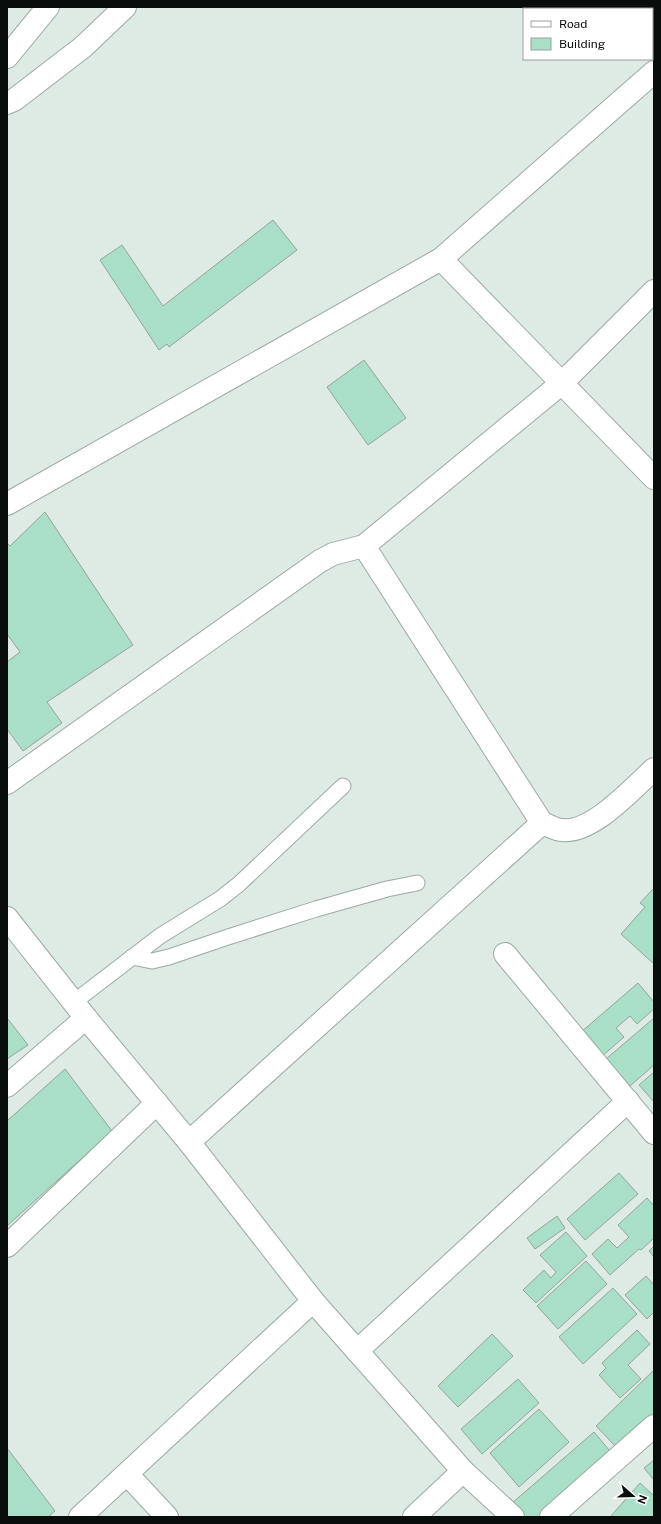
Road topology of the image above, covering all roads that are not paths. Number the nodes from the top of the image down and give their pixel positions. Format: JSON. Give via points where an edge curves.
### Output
{"nodes":[{"id":1,"x":48,"y":7,"type":"edge"},
{"id":2,"x":125,"y":7,"type":"edge"},
{"id":3,"x":7,"y":57,"type":"edge"},
{"id":4,"x":654,"y":72,"type":"edge"},
{"id":5,"x":7,"y":103,"type":"edge"},
{"id":6,"x":441,"y":259,"type":"junction"},
{"id":7,"x":654,"y":291,"type":"edge"},
{"id":8,"x":562,"y":382,"type":"junction"},
{"id":9,"x":654,"y":478,"type":"edge"},
{"id":10,"x":7,"y":504,"type":"edge"},
{"id":11,"x":364,"y":546,"type":"junction"},
{"id":12,"x":654,"y":769,"type":"edge"},
{"id":13,"x":7,"y":783,"type":"edge"},
{"id":14,"x":343,"y":786,"type":"dead end"},
{"id":15,"x":542,"y":823,"type":"junction"},
{"id":16,"x":417,"y":884,"type":"dead end"},
{"id":17,"x":7,"y":918,"type":"edge"},
{"id":18,"x":505,"y":954,"type":"dead end"},
{"id":19,"x":132,"y":957,"type":"junction"},
{"id":20,"x":80,"y":1010,"type":"junction"},
{"id":21,"x":7,"y":1086,"type":"edge"},
{"id":22,"x":628,"y":1101,"type":"junction"},
{"id":23,"x":157,"y":1103,"type":"junction"},
{"id":24,"x":654,"y":1132,"type":"edge"},
{"id":25,"x":190,"y":1142,"type":"junction"},
{"id":26,"x":7,"y":1246,"type":"edge"},
{"id":27,"x":313,"y":1302,"type":"junction"},
{"id":28,"x":357,"y":1351,"type":"junction"},
{"id":29,"x":654,"y":1426,"type":"edge"},
{"id":30,"x":463,"y":1471,"type":"junction"},
{"id":31,"x":127,"y":1474,"type":"junction"},
{"id":32,"x":80,"y":1517,"type":"edge"},
{"id":33,"x":166,"y":1517,"type":"edge"},
{"id":34,"x":414,"y":1517,"type":"edge"},
{"id":35,"x":513,"y":1517,"type":"edge"},
{"id":36,"x":551,"y":1517,"type":"edge"}],
"edges":[{"from":1,"to":3,"type":"street"},
{"from":2,"to":5,"type":"street","via":[[83,47]]},
{"from":4,"to":6,"type":"street"},
{"from":6,"to":8,"type":"street"},
{"from":6,"to":10,"type":"street"},
{"from":7,"to":8,"type":"street"},
{"from":8,"to":9,"type":"street"},
{"from":8,"to":11,"type":"street"},
{"from":11,"to":13,"type":"street","via":[[320,560]]},
{"from":11,"to":15,"type":"street"},
{"from":12,"to":15,"type":"street","via":[[600,818],[584,827],[563,830]]},
{"from":14,"to":19,"type":"lane","via":[[239,884]]},
{"from":15,"to":25,"type":"street"},
{"from":16,"to":19,"type":"lane","via":[[387,889],[316,909],[169,957],[152,961]]},
{"from":17,"to":20,"type":"street"},
{"from":18,"to":22,"type":"street"},
{"from":19,"to":20,"type":"lane"},
{"from":20,"to":21,"type":"street"},
{"from":20,"to":23,"type":"street"},
{"from":22,"to":24,"type":"street"},
{"from":22,"to":28,"type":"street"},
{"from":23,"to":25,"type":"street"},
{"from":23,"to":26,"type":"street"},
{"from":25,"to":27,"type":"street"},
{"from":27,"to":28,"type":"street"},
{"from":27,"to":31,"type":"street"},
{"from":28,"to":30,"type":"street"},
{"from":29,"to":36,"type":"street"},
{"from":30,"to":34,"type":"street"},
{"from":30,"to":35,"type":"street"},
{"from":31,"to":32,"type":"street"},
{"from":31,"to":33,"type":"street"}]}
